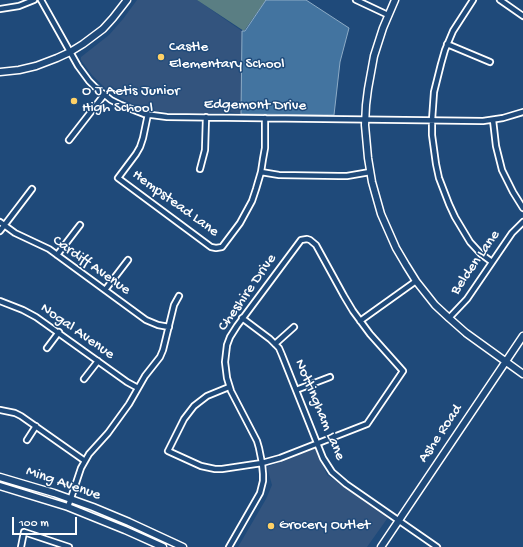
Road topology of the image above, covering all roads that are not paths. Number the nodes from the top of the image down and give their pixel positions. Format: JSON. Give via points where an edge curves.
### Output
{"nodes":[{"id":1,"x":34,"y":0,"type":"edge"},
{"id":2,"x":41,"y":0,"type":"edge"},
{"id":3,"x":127,"y":0,"type":"edge"},
{"id":4,"x":356,"y":0,"type":"edge"},
{"id":5,"x":395,"y":0,"type":"edge"},
{"id":6,"x":472,"y":0,"type":"edge"},
{"id":7,"x":500,"y":0,"type":"edge"},
{"id":8,"x":0,"y":9,"type":"edge"},
{"id":9,"x":388,"y":15,"type":"junction"},
{"id":10,"x":523,"y":16,"type":"edge"},
{"id":11,"x":448,"y":44,"type":"junction"},
{"id":12,"x":70,"y":52,"type":"junction"},
{"id":13,"x":490,"y":62,"type":"dead end"},
{"id":14,"x":0,"y":72,"type":"edge"},
{"id":15,"x":104,"y":95,"type":"junction"},
{"id":16,"x":523,"y":112,"type":"edge"},
{"id":17,"x":148,"y":114,"type":"junction"},
{"id":18,"x":206,"y":117,"type":"junction"},
{"id":19,"x":266,"y":118,"type":"junction"},
{"id":20,"x":365,"y":119,"type":"junction"},
{"id":21,"x":432,"y":120,"type":"junction"},
{"id":22,"x":493,"y":120,"type":"junction"},
{"id":23,"x":69,"y":140,"type":"dead end"},
{"id":24,"x":200,"y":169,"type":"dead end"},
{"id":25,"x":262,"y":172,"type":"junction"},
{"id":26,"x":370,"y":172,"type":"junction"},
{"id":27,"x":32,"y":190,"type":"dead end"},
{"id":28,"x":523,"y":208,"type":"edge"},
{"id":29,"x":0,"y":222,"type":"edge"},
{"id":30,"x":523,"y":222,"type":"edge"},
{"id":31,"x":5,"y":225,"type":"junction"},
{"id":32,"x":80,"y":225,"type":"dead end"},
{"id":33,"x":0,"y":231,"type":"edge"},
{"id":34,"x":57,"y":255,"type":"junction"},
{"id":35,"x":128,"y":260,"type":"dead end"},
{"id":36,"x":492,"y":262,"type":"junction"},
{"id":37,"x":416,"y":281,"type":"junction"},
{"id":38,"x":105,"y":290,"type":"junction"},
{"id":39,"x":179,"y":296,"type":"dead end"},
{"id":40,"x":0,"y":301,"type":"edge"},
{"id":41,"x":242,"y":318,"type":"junction"},
{"id":42,"x":449,"y":318,"type":"junction"},
{"id":43,"x":360,"y":321,"type":"junction"},
{"id":44,"x":169,"y":327,"type":"junction"},
{"id":45,"x":294,"y":327,"type":"dead end"},
{"id":46,"x":59,"y":332,"type":"junction"},
{"id":47,"x":523,"y":336,"type":"edge"},
{"id":48,"x":275,"y":344,"type":"junction"},
{"id":49,"x":47,"y":348,"type":"dead end"},
{"id":50,"x":98,"y":361,"type":"junction"},
{"id":51,"x":506,"y":362,"type":"junction"},
{"id":52,"x":523,"y":374,"type":"edge"},
{"id":53,"x":330,"y":377,"type":"dead end"},
{"id":54,"x":84,"y":379,"type":"dead end"},
{"id":55,"x":229,"y":387,"type":"junction"},
{"id":56,"x":138,"y":388,"type":"junction"},
{"id":57,"x":296,"y":390,"type":"junction"},
{"id":58,"x":0,"y":410,"type":"edge"},
{"id":59,"x":36,"y":426,"type":"junction"},
{"id":60,"x":27,"y":440,"type":"dead end"},
{"id":61,"x":317,"y":444,"type":"junction"},
{"id":62,"x":84,"y":461,"type":"junction"},
{"id":63,"x":262,"y":463,"type":"junction"},
{"id":64,"x":0,"y":477,"type":"edge"},
{"id":65,"x":0,"y":486,"type":"edge"},
{"id":66,"x":70,"y":499,"type":"junction"},
{"id":67,"x":68,"y":507,"type":"junction"},
{"id":68,"x":399,"y":520,"type":"junction"},
{"id":69,"x":22,"y":547,"type":"edge"},
{"id":70,"x":69,"y":547,"type":"edge"},
{"id":71,"x":163,"y":547,"type":"edge"},
{"id":72,"x":183,"y":547,"type":"edge"},
{"id":73,"x":229,"y":547,"type":"edge"},
{"id":74,"x":381,"y":547,"type":"edge"},
{"id":75,"x":437,"y":547,"type":"edge"}],
"edges":[{"from":1,"to":8,"type":"street"},
{"from":2,"to":12,"type":"street","name":"Edgemont Drive"},
{"from":3,"to":12,"type":"street","via":[[103,29]]},
{"from":4,"to":9,"type":"street"},
{"from":5,"to":9,"type":"street"},
{"from":6,"to":11,"type":"street"},
{"from":7,"to":10,"type":"street"},
{"from":9,"to":20,"type":"street","via":[[371,70]]},
{"from":11,"to":13,"type":"street"},
{"from":11,"to":21,"type":"street","via":[[437,78]]},
{"from":12,"to":14,"type":"street","via":[[36,66]]},
{"from":12,"to":15,"type":"street","name":"Edgemont Drive","via":[[83,74]]},
{"from":15,"to":17,"type":"street","name":"Edgemont Drive","via":[[121,106]]},
{"from":15,"to":23,"type":"street"},
{"from":16,"to":22,"type":"street","name":"Edgemont Drive"},
{"from":17,"to":18,"type":"street","name":"Edgemont Drive","via":[[167,117]]},
{"from":17,"to":25,"type":"street","name":"Hempstead Lane","via":[[140,147],[118,178],[213,248],[222,247],[240,223],[252,201]]},
{"from":18,"to":19,"type":"street","name":"Edgemont Drive"},
{"from":18,"to":24,"type":"street","via":[[205,150]]},
{"from":19,"to":20,"type":"street","name":"Edgemont Drive"},
{"from":19,"to":25,"type":"street","name":"Hempstead Lane"},
{"from":20,"to":21,"type":"street","name":"Edgemont Drive"},
{"from":20,"to":26,"type":"street"},
{"from":21,"to":22,"type":"street","name":"Edgemont Drive"},
{"from":21,"to":36,"type":"street","via":[[436,164],[449,204],[472,245]]},
{"from":22,"to":28,"type":"street","via":[[502,170]]},
{"from":25,"to":26,"type":"street","via":[[279,176],[347,176]]},
{"from":26,"to":37,"type":"street","via":[[375,196],[388,231]]},
{"from":27,"to":31,"type":"street"},
{"from":29,"to":31,"type":"street","name":"Cardiff Avenue"},
{"from":30,"to":36,"type":"street","name":"Belden Lane"},
{"from":31,"to":33,"type":"street"},
{"from":31,"to":34,"type":"street","name":"Cardiff Avenue"},
{"from":32,"to":34,"type":"street"},
{"from":34,"to":38,"type":"street","name":"Cardiff Avenue"},
{"from":35,"to":38,"type":"street"},
{"from":36,"to":42,"type":"street","name":"Belden Lane","via":[[467,299]]},
{"from":37,"to":42,"type":"street"},
{"from":37,"to":43,"type":"street"},
{"from":38,"to":44,"type":"street","name":"Cardiff Avenue","via":[[146,320]]},
{"from":39,"to":44,"type":"street"},
{"from":40,"to":46,"type":"street","name":"Nogal Avenue","via":[[36,317]]},
{"from":41,"to":43,"type":"street","name":"Cheshire Drive","via":[[299,242],[307,239],[316,245]]},
{"from":41,"to":48,"type":"street","name":"Nottingham Lane"},
{"from":41,"to":55,"type":"street","name":"Cheshire Drive","via":[[230,337],[226,352],[225,370]]},
{"from":42,"to":51,"type":"street"},
{"from":43,"to":61,"type":"street","via":[[403,371],[367,424]]},
{"from":44,"to":56,"type":"street","via":[[164,350]]},
{"from":45,"to":48,"type":"street"},
{"from":46,"to":49,"type":"street"},
{"from":46,"to":50,"type":"street","name":"Nogal Avenue"},
{"from":47,"to":51,"type":"street","name":"Ashe Road"},
{"from":48,"to":57,"type":"street","name":"Nottingham Lane"},
{"from":50,"to":54,"type":"street"},
{"from":50,"to":56,"type":"street","name":"Nogal Avenue"},
{"from":51,"to":52,"type":"street"},
{"from":51,"to":68,"type":"street","name":"Ashe Road"},
{"from":53,"to":57,"type":"street"},
{"from":55,"to":63,"type":"street","name":"Cheshire Drive","via":[[257,441]]},
{"from":55,"to":63,"type":"street","via":[[207,396],[194,406],[184,419],[168,451],[201,466],[215,469]]},
{"from":56,"to":62,"type":"street","via":[[108,433]]},
{"from":57,"to":61,"type":"street","name":"Nottingham Lane"},
{"from":58,"to":59,"type":"street","via":[[15,413]]},
{"from":59,"to":60,"type":"street"},
{"from":59,"to":62,"type":"street"},
{"from":61,"to":63,"type":"street"},
{"from":61,"to":68,"type":"street","name":"Nottingham Lane","via":[[327,465],[339,479]]},
{"from":62,"to":66,"type":"street"},
{"from":63,"to":73,"type":"street","name":"Cheshire Drive","via":[[263,481],[260,493]]},
{"from":64,"to":66,"type":"street","name":"Ming Avenue"},
{"from":65,"to":67,"type":"street","name":"Ming Avenue"},
{"from":66,"to":67,"type":"street"},
{"from":66,"to":72,"type":"street","name":"Ming Avenue"},
{"from":67,"to":71,"type":"street","name":"Ming Avenue"},
{"from":68,"to":74,"type":"street","name":"Ashe Road"},
{"from":68,"to":75,"type":"street","name":"Nottingham Lane"},
{"from":69,"to":70,"type":"street","via":[[24,532]]}]}
